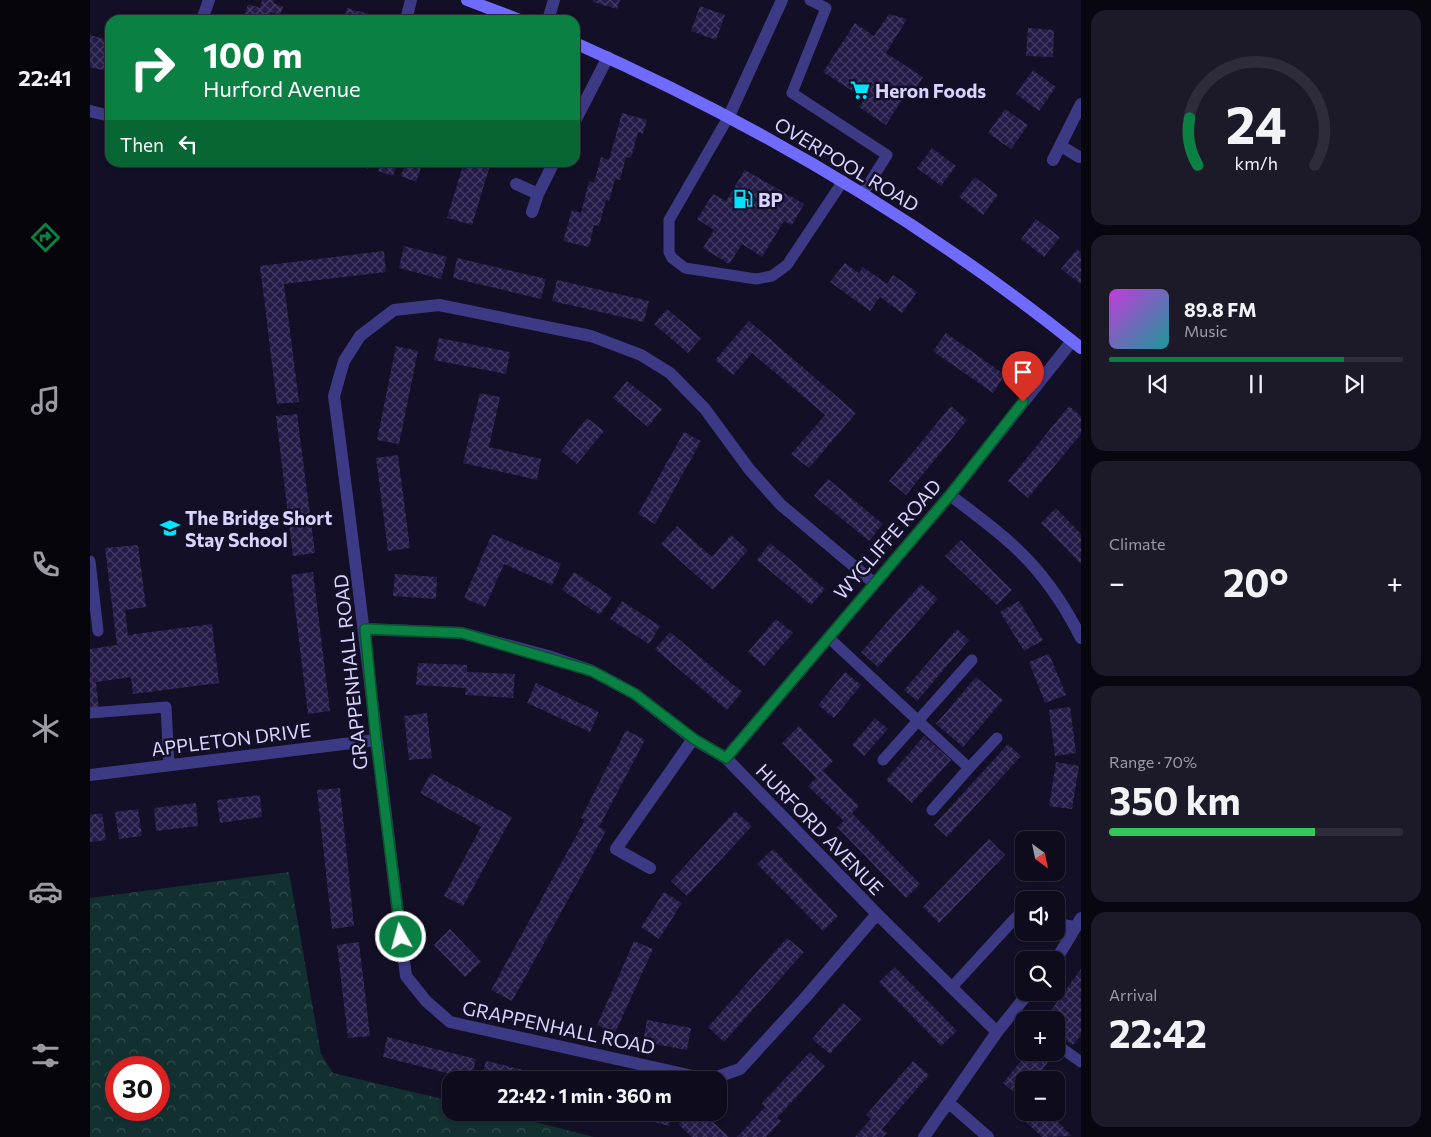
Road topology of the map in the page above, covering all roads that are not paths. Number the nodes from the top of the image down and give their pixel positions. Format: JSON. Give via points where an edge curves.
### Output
{"nodes":[{"id":1,"x":209,"y":0,"type":"edge"},
{"id":2,"x":411,"y":0,"type":"edge"},
{"id":3,"x":467,"y":0,"type":"edge"},
{"id":4,"x":554,"y":0,"type":"edge"},
{"id":5,"x":782,"y":0,"type":"edge"},
{"id":6,"x":810,"y":0,"type":"edge"},
{"id":7,"x":204,"y":15,"type":"edge"},
{"id":8,"x":407,"y":15,"type":"edge"},
{"id":9,"x":507,"y":15,"type":"edge"},
{"id":10,"x":550,"y":15,"type":"edge"},
{"id":11,"x":580,"y":45,"type":"edge"},
{"id":12,"x":608,"y":57,"type":"junction"},
{"id":13,"x":1081,"y":104,"type":"edge"},
{"id":14,"x":90,"y":111,"type":"edge"},
{"id":15,"x":580,"y":111,"type":"edge"},
{"id":16,"x":105,"y":115,"type":"edge"},
{"id":17,"x":729,"y":116,"type":"junction"},
{"id":18,"x":1061,"y":146,"type":"junction"},
{"id":19,"x":1079,"y":158,"type":"dead end"},
{"id":20,"x":1054,"y":160,"type":"dead end"},
{"id":21,"x":552,"y":167,"type":"edge"},
{"id":22,"x":843,"y":181,"type":"junction"},
{"id":23,"x":516,"y":184,"type":"dead end"},
{"id":24,"x":863,"y":193,"type":"junction"},
{"id":25,"x":538,"y":194,"type":"junction"},
{"id":26,"x":532,"y":212,"type":"dead end"},
{"id":27,"x":1076,"y":344,"type":"edge"},
{"id":28,"x":950,"y":495,"type":"junction"},
{"id":29,"x":90,"y":561,"type":"edge"},
{"id":30,"x":874,"y":583,"type":"junction"},
{"id":31,"x":365,"y":629,"type":"junction"},
{"id":32,"x":98,"y":630,"type":"dead end"},
{"id":33,"x":828,"y":637,"type":"junction"},
{"id":34,"x":1081,"y":638,"type":"edge"},
{"id":35,"x":972,"y":660,"type":"dead end"},
{"id":36,"x":90,"y":713,"type":"edge"},
{"id":37,"x":918,"y":721,"type":"junction"},
{"id":38,"x":997,"y":738,"type":"dead end"},
{"id":39,"x":694,"y":739,"type":"junction"},
{"id":40,"x":376,"y":740,"type":"junction"},
{"id":41,"x":726,"y":758,"type":"junction"},
{"id":42,"x":884,"y":760,"type":"dead end"},
{"id":43,"x":169,"y":765,"type":"junction"},
{"id":44,"x":970,"y":768,"type":"junction"},
{"id":45,"x":90,"y":775,"type":"edge"},
{"id":46,"x":932,"y":810,"type":"dead end"},
{"id":47,"x":650,"y":868,"type":"dead end"},
{"id":48,"x":877,"y":914,"type":"junction"},
{"id":49,"x":1015,"y":918,"type":"edge"},
{"id":50,"x":1065,"y":923,"type":"edge"},
{"id":51,"x":1078,"y":923,"type":"edge"},
{"id":52,"x":1061,"y":951,"type":"edge"},
{"id":53,"x":952,"y":987,"type":"junction"},
{"id":54,"x":1022,"y":1001,"type":"edge"},
{"id":55,"x":1014,"y":1012,"type":"joint"},
{"id":56,"x":997,"y":1032,"type":"junction"},
{"id":57,"x":1065,"y":1050,"type":"edge"},
{"id":58,"x":1081,"y":1062,"type":"edge"},
{"id":59,"x":949,"y":1103,"type":"junction"},
{"id":60,"x":924,"y":1137,"type":"edge"},
{"id":61,"x":988,"y":1137,"type":"edge"}],
"edges":[{"from":1,"to":7,"type":"street"},
{"from":2,"to":8,"type":"street"},
{"from":3,"to":9,"type":"street"},
{"from":4,"to":10,"type":"street"},
{"from":5,"to":17,"type":"street"},
{"from":6,"to":24,"type":"lane","via":[[826,8],[792,93],[887,155]]},
{"from":11,"to":12,"type":"street","name":"OVERPOOL ROAD"},
{"from":12,"to":15,"type":"street"},
{"from":12,"to":17,"type":"street","name":"OVERPOOL ROAD"},
{"from":13,"to":18,"type":"street"},
{"from":14,"to":16,"type":"street"},
{"from":17,"to":22,"type":"street","name":"OVERPOOL ROAD"},
{"from":17,"to":22,"type":"lane","via":[[669,220],[669,252],[685,268],[756,279],[772,276],[787,265]]},
{"from":18,"to":19,"type":"street"},
{"from":18,"to":20,"type":"street"},
{"from":21,"to":25,"type":"street"},
{"from":22,"to":24,"type":"street","name":"OVERPOOL ROAD"},
{"from":23,"to":25,"type":"street"},
{"from":24,"to":27,"type":"street","name":"OVERPOOL ROAD","via":[[969,262]]},
{"from":25,"to":26,"type":"street"},
{"from":27,"to":28,"type":"street","name":"WYCLIFFE ROAD"},
{"from":28,"to":30,"type":"street","name":"WYCLIFFE ROAD"},
{"from":28,"to":34,"type":"street","via":[[1018,550],[1070,615]]},
{"from":29,"to":32,"type":"lane"},
{"from":30,"to":31,"type":"street","name":"GRAPPENHALL ROAD","via":[[781,505],[749,469],[705,409],[670,373],[641,355],[590,336],[440,305],[394,310],[360,336],[344,361],[334,396]]},
{"from":30,"to":33,"type":"street","name":"WYCLIFFE ROAD"},
{"from":31,"to":39,"type":"street","name":"HURFORD AVENUE","via":[[462,633],[548,656],[592,671],[635,694]]},
{"from":31,"to":40,"type":"street","name":"GRAPPENHALL ROAD"},
{"from":33,"to":37,"type":"lane"},
{"from":33,"to":41,"type":"street","name":"WYCLIFFE ROAD"},
{"from":35,"to":37,"type":"lane"},
{"from":36,"to":43,"type":"lane","via":[[166,707]]},
{"from":37,"to":42,"type":"lane"},
{"from":37,"to":44,"type":"lane"},
{"from":38,"to":44,"type":"lane"},
{"from":39,"to":41,"type":"street","name":"HURFORD AVENUE"},
{"from":39,"to":47,"type":"street","via":[[616,849]]},
{"from":40,"to":43,"type":"street","name":"APPLETON DRIVE"},
{"from":40,"to":48,"type":"street","name":"GRAPPENHALL ROAD","via":[[406,976],[426,1001],[450,1022],[692,1076],[714,1078],[740,1068]]},
{"from":41,"to":48,"type":"street","name":"HURFORD AVENUE"},
{"from":43,"to":45,"type":"street","name":"APPLETON DRIVE"},
{"from":44,"to":46,"type":"lane"},
{"from":48,"to":53,"type":"street","name":"HURFORD AVENUE"},
{"from":49,"to":53,"type":"lane"},
{"from":50,"to":51,"type":"lane"},
{"from":51,"to":52,"type":"street"},
{"from":53,"to":56,"type":"street","name":"HURFORD AVENUE"},
{"from":54,"to":55,"type":"street"},
{"from":55,"to":56,"type":"street"},
{"from":56,"to":59,"type":"street"},
{"from":57,"to":58,"type":"lane"},
{"from":59,"to":60,"type":"street"},
{"from":59,"to":61,"type":"street"}]}
